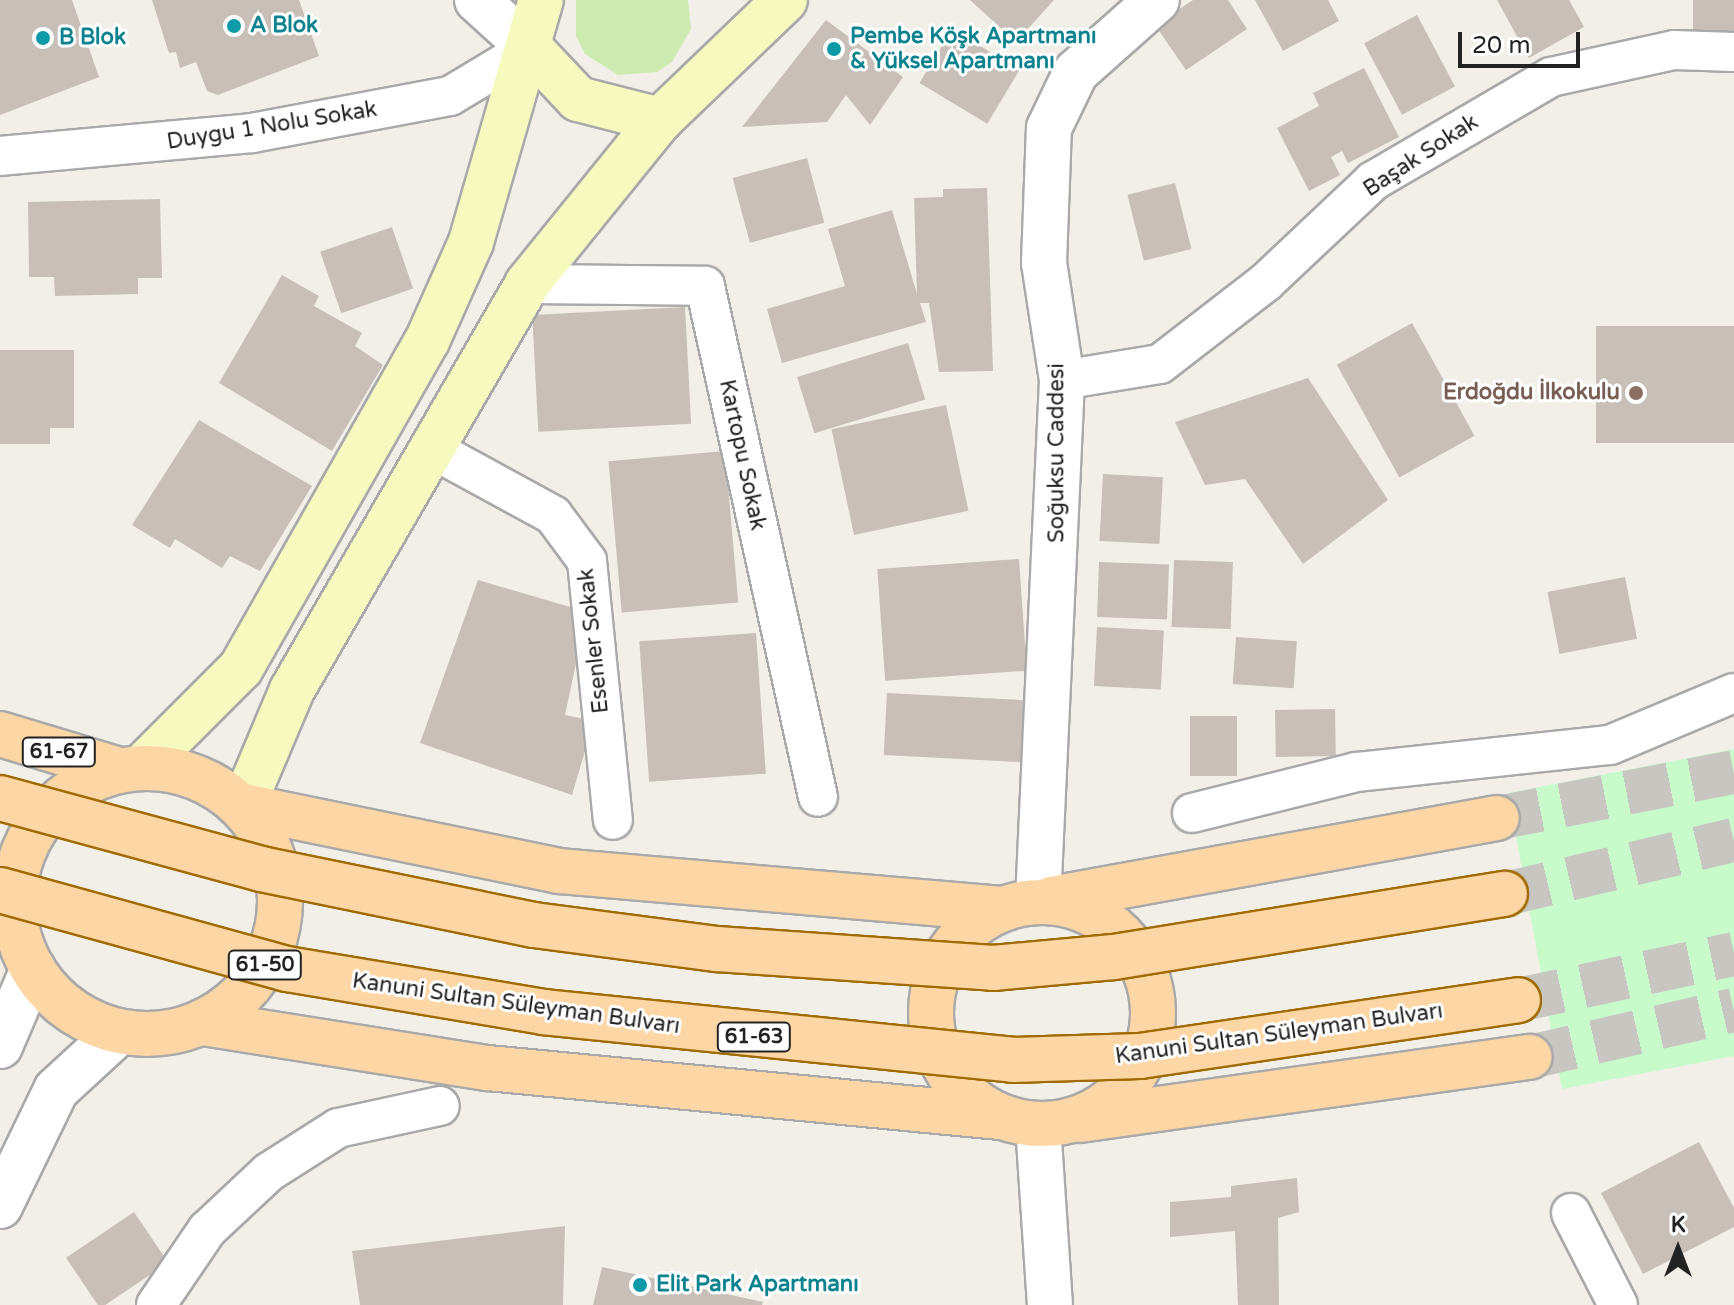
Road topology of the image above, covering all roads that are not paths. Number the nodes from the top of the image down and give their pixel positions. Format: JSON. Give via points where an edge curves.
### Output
{"nodes":[{"id":1,"x":477,"y":0,"type":"edge"},
{"id":2,"x":541,"y":0,"type":"edge"},
{"id":3,"x":1157,"y":0,"type":"edge"},
{"id":4,"x":766,"y":6,"type":"edge"},
{"id":5,"x":530,"y":48,"type":"junction"},
{"id":6,"x":1734,"y":52,"type":"edge"},
{"id":7,"x":660,"y":120,"type":"junction"},
{"id":8,"x":0,"y":156,"type":"edge"},
{"id":9,"x":527,"y":284,"type":"junction"},
{"id":10,"x":1062,"y":380,"type":"junction"},
{"id":11,"x":432,"y":449,"type":"junction"},
{"id":12,"x":1734,"y":693,"type":"edge"},
{"id":13,"x":0,"y":734,"type":"edge"},
{"id":14,"x":130,"y":769,"type":"junction"},
{"id":15,"x":818,"y":797,"type":"dead end"},
{"id":16,"x":0,"y":798,"type":"edge"},
{"id":17,"x":243,"y":806,"type":"junction"},
{"id":18,"x":1192,"y":813,"type":"dead end"},
{"id":19,"x":1497,"y":818,"type":"tunnel mouth"},
{"id":20,"x":613,"y":820,"type":"dead end"},
{"id":21,"x":0,"y":890,"type":"edge"},
{"id":22,"x":1505,"y":894,"type":"tunnel mouth"},
{"id":23,"x":1019,"y":905,"type":"junction"},
{"id":24,"x":18,"y":953,"type":"edge"},
{"id":25,"x":1518,"y":1000,"type":"tunnel mouth"},
{"id":26,"x":203,"y":1023,"type":"junction"},
{"id":27,"x":119,"y":1032,"type":"junction"},
{"id":28,"x":0,"y":1046,"type":"edge"},
{"id":29,"x":1530,"y":1057,"type":"tunnel mouth"},
{"id":30,"x":440,"y":1106,"type":"dead end"},
{"id":31,"x":1037,"y":1121,"type":"junction"},
{"id":32,"x":0,"y":1206,"type":"edge"},
{"id":33,"x":1571,"y":1213,"type":"dead end"},
{"id":34,"x":156,"y":1305,"type":"edge"},
{"id":35,"x":1050,"y":1305,"type":"edge"},
{"id":36,"x":1618,"y":1305,"type":"edge"}],
"edges":[{"from":1,"to":5,"type":"street"},
{"from":2,"to":5,"type":"main road"},
{"from":3,"to":10,"type":"street","name":"Soğuksu Caddesi","via":[[1076,72],[1049,128],[1044,263]]},
{"from":4,"to":7,"type":"main road"},
{"from":5,"to":7,"type":"main road","via":[[578,99]]},
{"from":5,"to":8,"type":"street","name":"Duygu 1 Nolu Sokak","via":[[450,96],[252,133]]},
{"from":5,"to":14,"type":"main road","via":[[471,242],[427,341],[241,668]]},
{"from":6,"to":10,"type":"street","name":"Başak Sokak","via":[[1674,50],[1551,77],[1373,181],[1266,282],[1160,364]]},
{"from":7,"to":9,"type":"main road"},
{"from":9,"to":11,"type":"main road"},
{"from":9,"to":15,"type":"street","name":"Kartopu Sokak","via":[[705,286]]},
{"from":10,"to":23,"type":"street","name":"Soğuksu Caddesi"},
{"from":11,"to":17,"type":"main road","via":[[292,690]]},
{"from":11,"to":20,"type":"street","name":"Esenler Sokak","via":[[553,515],[587,561]]},
{"from":12,"to":18,"type":"street","via":[[1610,745],[1356,772]]},
{"from":13,"to":14,"type":"main road","number":"61-67"},
{"from":14,"to":17,"type":"main road","via":[[164,768],[208,781]]},
{"from":14,"to":24,"type":"main road","number":"61-67","via":[[76,787],[42,818],[27,844],[13,902]]},
{"from":16,"to":22,"type":"main road","bridge":true,"via":[[261,869],[534,925],[717,949],[993,968],[1114,957]]},
{"from":17,"to":23,"type":"main road","via":[[559,871]]},
{"from":17,"to":26,"type":"main road","number":"61-50","via":[[267,841],[281,882],[280,925],[265,965],[239,998]]},
{"from":19,"to":23,"type":"main road"},
{"from":21,"to":25,"type":"main road","name":"Kanuni Sultan Süleyman Bulvarı","number":"61-63","bridge":true,"via":[[317,974],[543,1012],[1012,1060],[1140,1056]]},
{"from":23,"to":31,"type":"main road","via":[[968,929],[944,958],[931,994],[931,1031],[944,1068],[968,1097]]},
{"from":23,"to":31,"type":"main road","via":[[1073,905],[1106,920],[1138,956],[1155,1013],[1149,1048],[1132,1080],[1106,1105]]},
{"from":24,"to":27,"type":"main road","number":"61-50","via":[[44,987],[79,1016]]},
{"from":24,"to":28,"type":"street"},
{"from":26,"to":27,"type":"main road","number":"61-50","via":[[162,1034]]},
{"from":26,"to":31,"type":"main road","via":[[488,1068]]},
{"from":27,"to":32,"type":"street","via":[[56,1090]]},
{"from":29,"to":31,"type":"main road"},
{"from":30,"to":34,"type":"street","via":[[338,1128],[269,1172],[207,1230]]},
{"from":31,"to":35,"type":"street"},
{"from":33,"to":36,"type":"street"}]}
